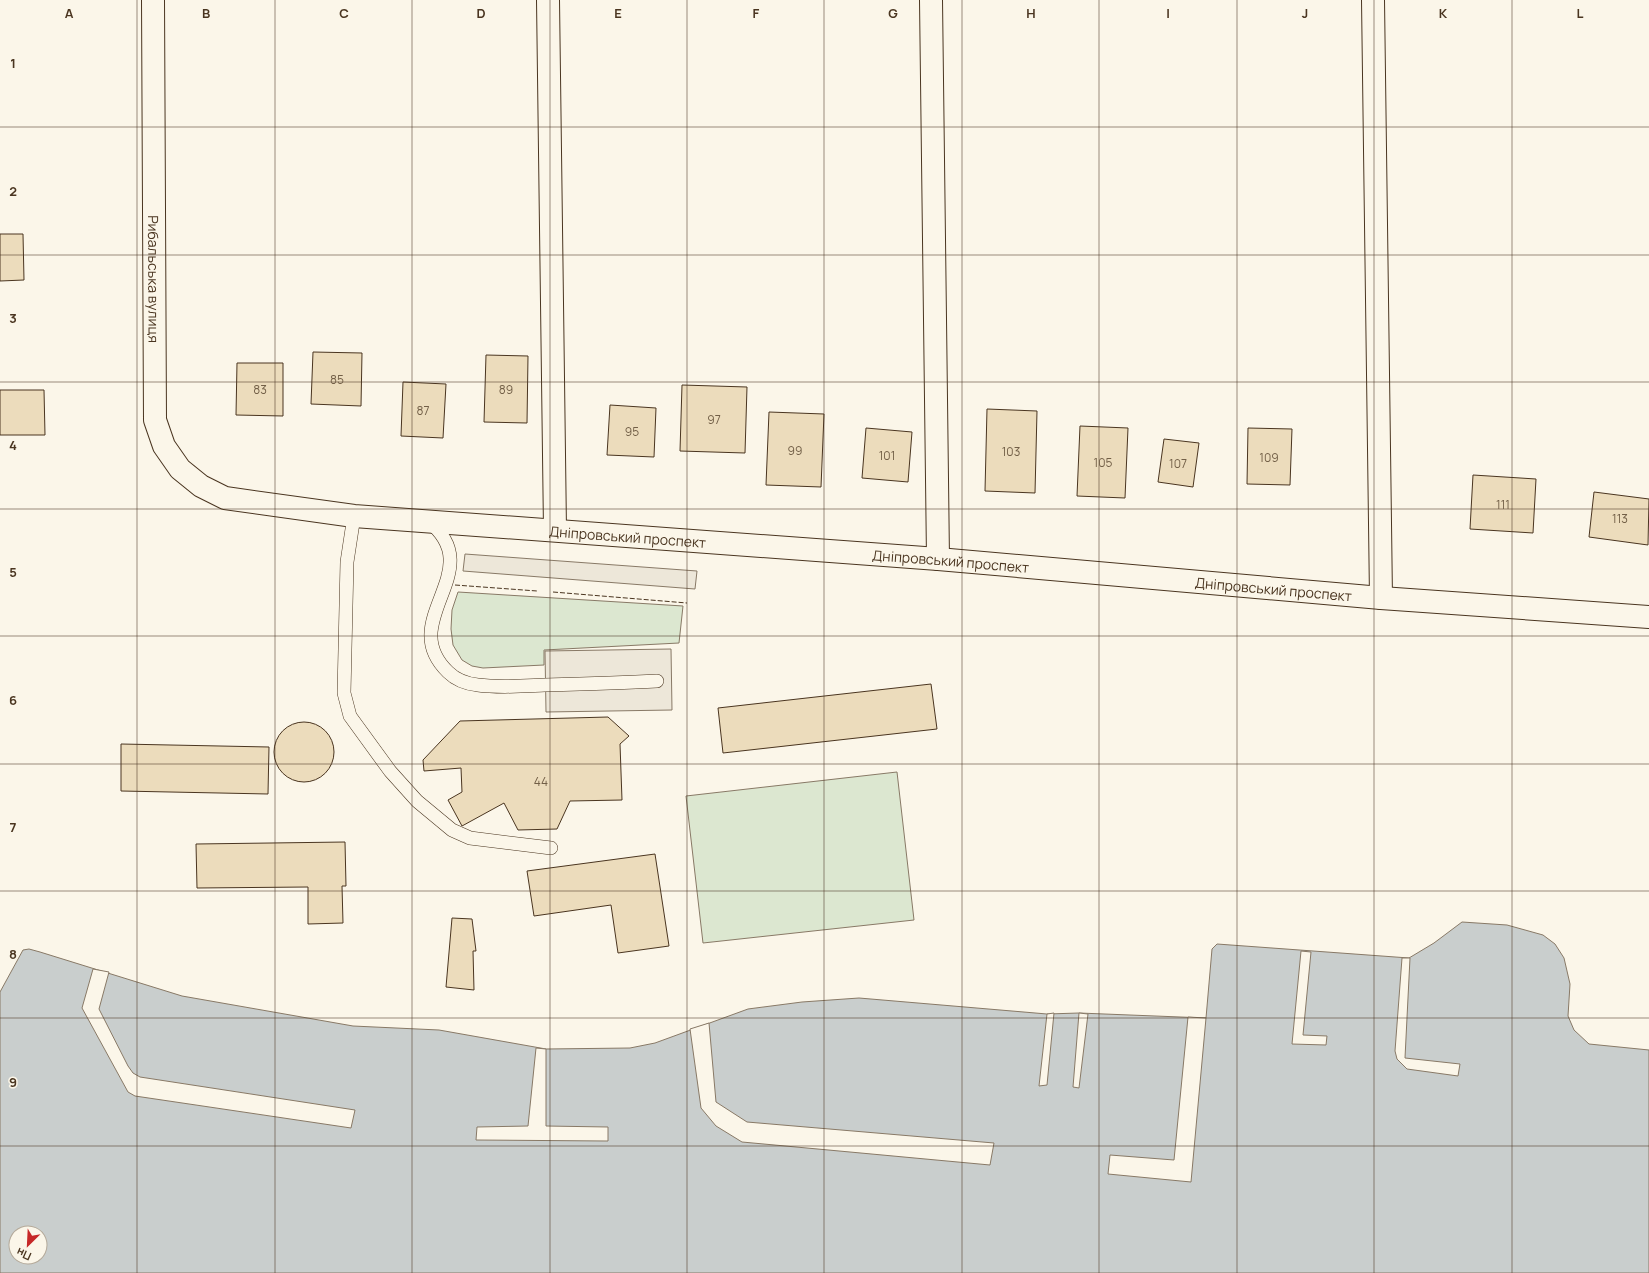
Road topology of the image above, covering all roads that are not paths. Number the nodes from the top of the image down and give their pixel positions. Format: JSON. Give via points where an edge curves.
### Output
{"nodes":[{"id":1,"x":153,"y":0,"type":"edge"},
{"id":2,"x":548,"y":0,"type":"edge"},
{"id":3,"x":931,"y":0,"type":"edge"},
{"id":4,"x":1372,"y":0,"type":"edge"},
{"id":5,"x":252,"y":503,"type":"joint"},
{"id":6,"x":354,"y":516,"type":"junction"},
{"id":7,"x":428,"y":522,"type":"junction"},
{"id":8,"x":555,"y":530,"type":"junction"},
{"id":9,"x":938,"y":559,"type":"junction"},
{"id":10,"x":1381,"y":598,"type":"junction"},
{"id":11,"x":1649,"y":617,"type":"edge"},
{"id":12,"x":658,"y":681,"type":"dead end"},
{"id":13,"x":551,"y":848,"type":"dead end"}],
"edges":[{"from":1,"to":5,"type":"street","name":"Рибальська вулиця","via":[[155,420],[164,446],[180,469],[190,478],[225,498]]},
{"from":2,"to":8,"type":"street"},
{"from":3,"to":9,"type":"street"},
{"from":4,"to":10,"type":"street"},
{"from":5,"to":6,"type":"street","name":"Дніпровський проспект"},
{"from":6,"to":7,"type":"street","name":"Дніпровський проспект"},
{"from":6,"to":13,"type":"lane","via":[[347,562],[344,693],[350,716],[399,781],[417,801],[452,830],[470,838]]},
{"from":7,"to":8,"type":"street","name":"Дніпровський проспект"},
{"from":7,"to":12,"type":"lane","via":[[442,536],[450,554],[449,575],[432,618],[430,634],[432,648],[439,662],[449,673],[462,681],[492,687]]},
{"from":8,"to":9,"type":"street","name":"Дніпровський проспект"},
{"from":9,"to":10,"type":"street","name":"Дніпровський проспект"},
{"from":10,"to":11,"type":"street","name":"Дніпровський проспект"}]}
